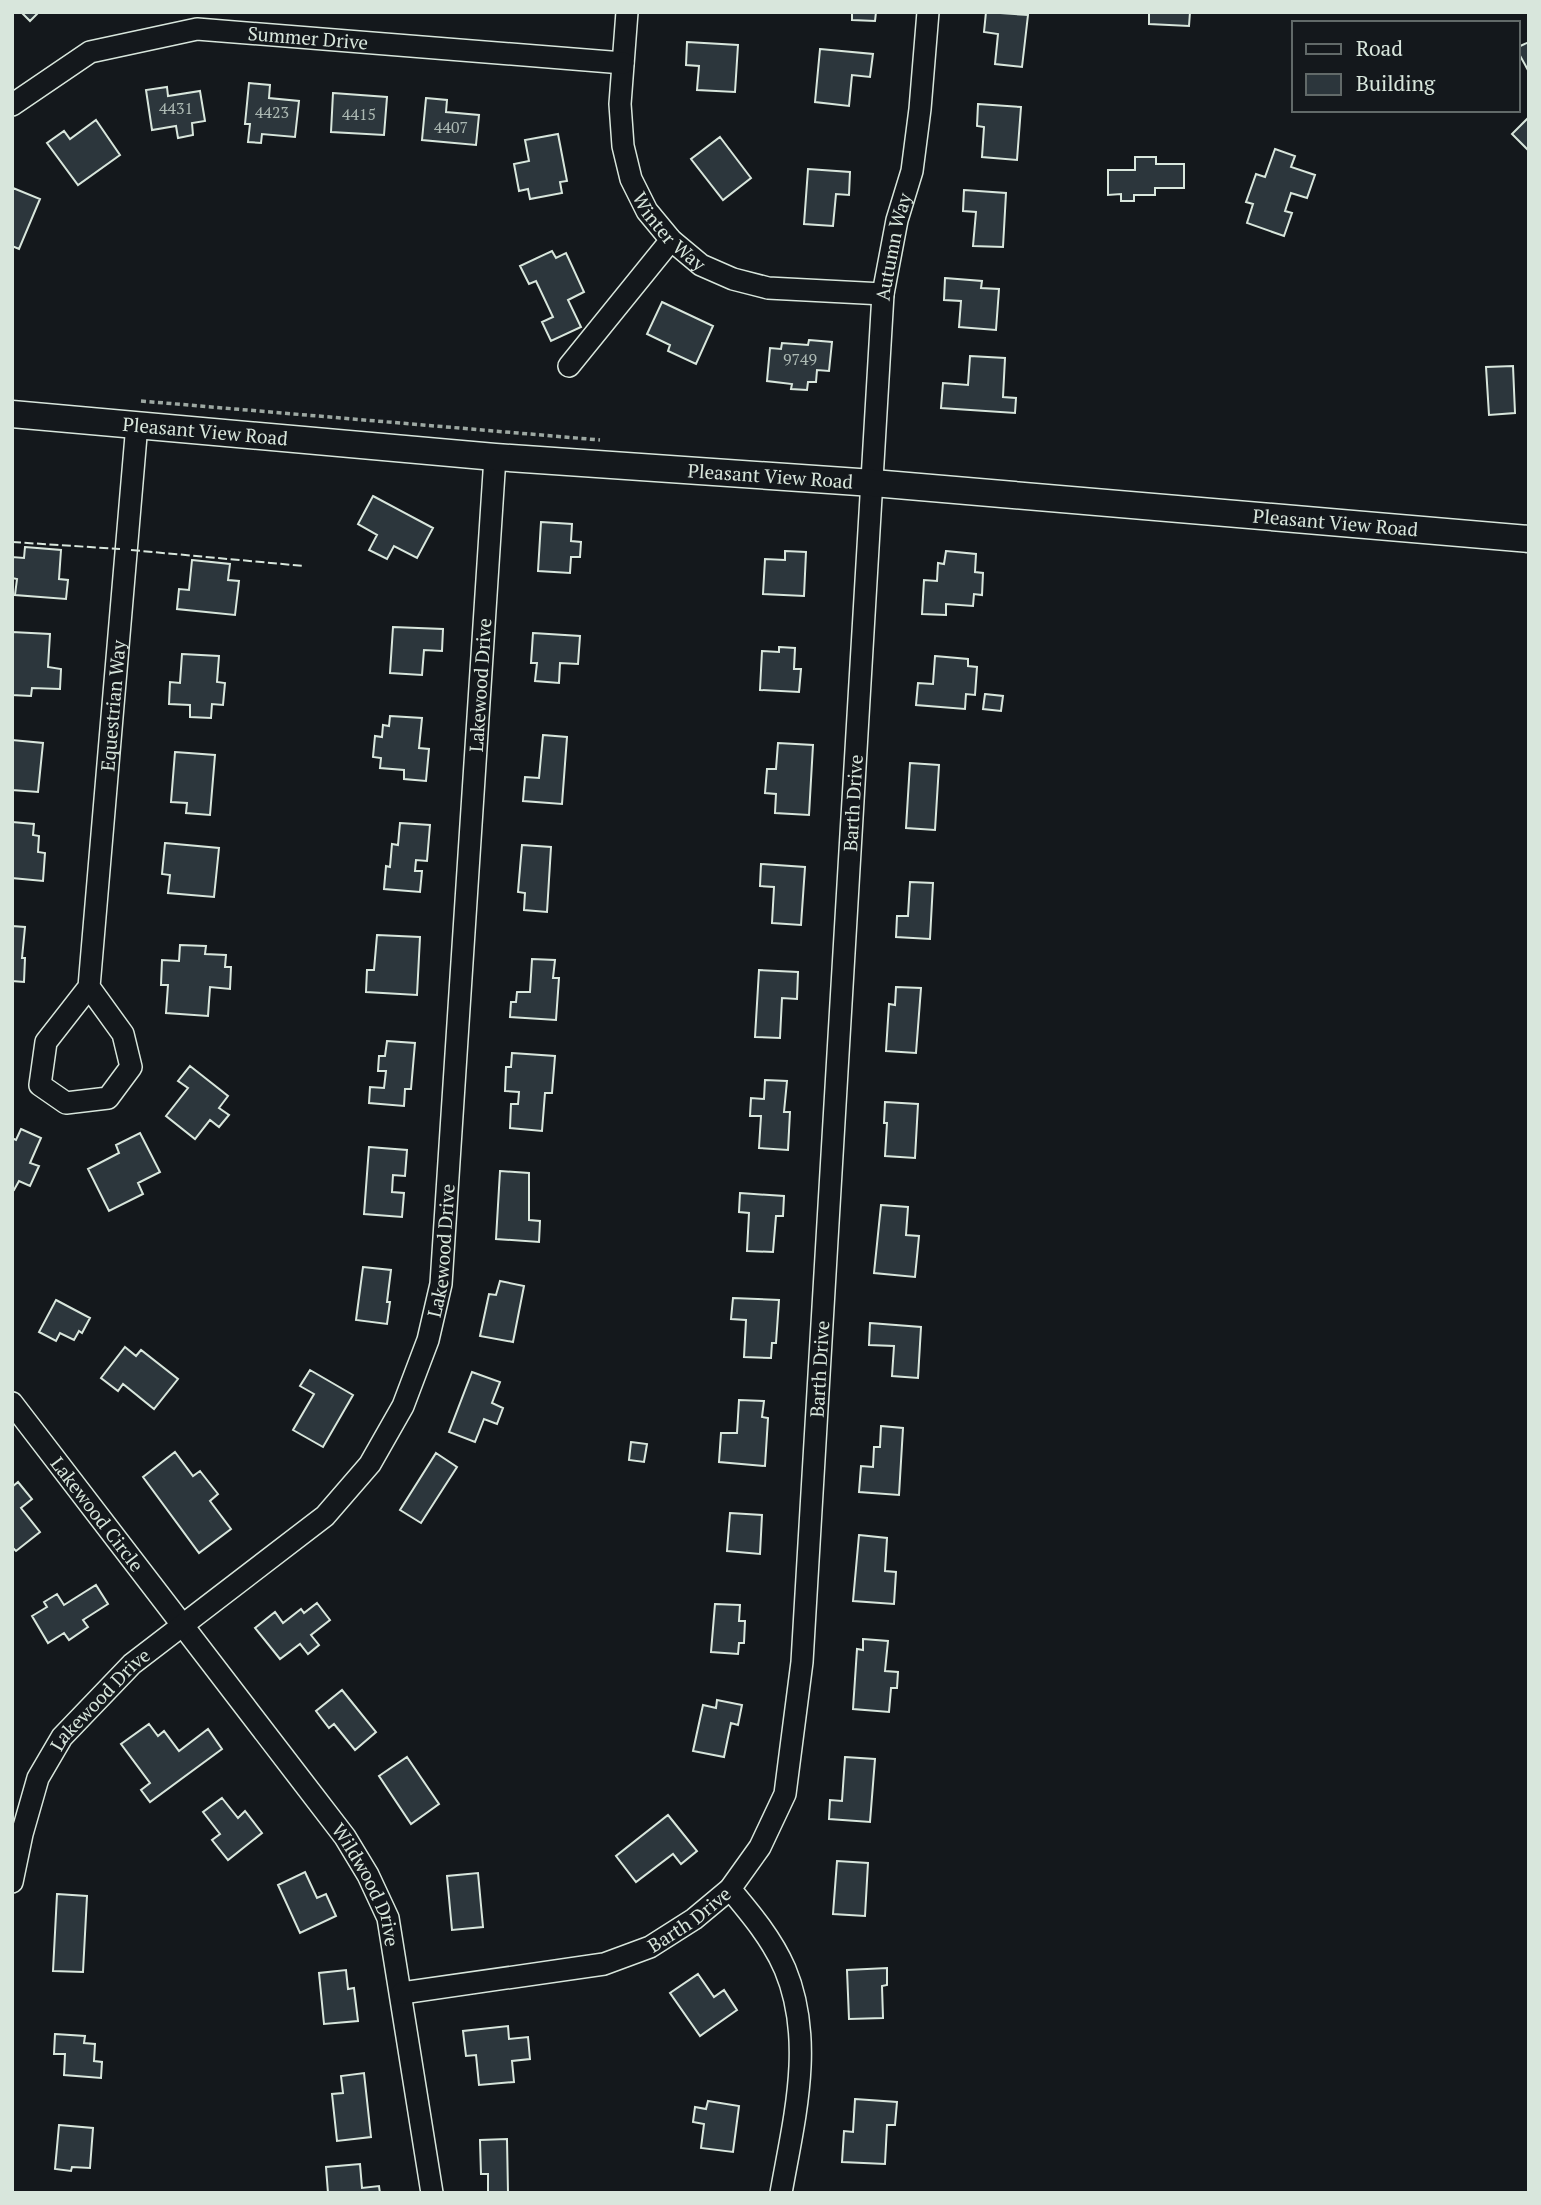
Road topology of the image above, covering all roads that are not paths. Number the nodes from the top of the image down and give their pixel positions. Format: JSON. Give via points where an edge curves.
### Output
{"nodes":[{"id":1,"x":627,"y":12,"type":"edge"},
{"id":2,"x":928,"y":12,"type":"edge"},
{"id":3,"x":623,"y":63,"type":"junction"},
{"id":4,"x":12,"y":105,"type":"edge"},
{"id":5,"x":671,"y":240,"type":"junction"},
{"id":6,"x":883,"y":294,"type":"junction"},
{"id":7,"x":569,"y":366,"type":"dead end"},
{"id":8,"x":139,"y":412,"type":"junction"},
{"id":9,"x":12,"y":414,"type":"edge"},
{"id":10,"x":495,"y":457,"type":"junction"},
{"id":11,"x":873,"y":483,"type":"junction"},
{"id":12,"x":1529,"y":539,"type":"edge"},
{"id":13,"x":89,"y":987,"type":"junction"},
{"id":14,"x":12,"y":1403,"type":"edge"},
{"id":15,"x":183,"y":1627,"type":"junction"},
{"id":16,"x":12,"y":1882,"type":"edge"},
{"id":17,"x":730,"y":1889,"type":"junction"},
{"id":18,"x":402,"y":1993,"type":"junction"},
{"id":19,"x":432,"y":2193,"type":"edge"},
{"id":20,"x":781,"y":2193,"type":"edge"}],
"edges":[{"from":1,"to":3,"type":"street","name":"Winter Way"},
{"from":2,"to":6,"type":"street","name":"Autumn Way","via":[[912,171],[897,219]]},
{"from":3,"to":4,"type":"street","name":"Summer Drive","via":[[197,29],[90,52]]},
{"from":3,"to":5,"type":"street","name":"Winter Way","via":[[620,104],[631,179],[647,211]]},
{"from":5,"to":6,"type":"street","name":"Winter Way","via":[[701,265],[768,288]]},
{"from":5,"to":7,"type":"street"},
{"from":6,"to":11,"type":"street","name":"Autumn Way"},
{"from":8,"to":9,"type":"main road","name":"Pleasant View Road"},
{"from":8,"to":10,"type":"main road","name":"Pleasant View Road"},
{"from":8,"to":13,"type":"street","name":"Equestrian Way"},
{"from":10,"to":11,"type":"main road","name":"Pleasant View Road"},
{"from":10,"to":15,"type":"street","name":"Lakewood Drive","via":[[442,1273],[428,1340],[403,1406],[370,1464],[325,1516]]},
{"from":11,"to":12,"type":"main road","name":"Pleasant View Road"},
{"from":11,"to":17,"type":"street","name":"Barth Drive","via":[[800,1675],[785,1794],[760,1847]]},
{"from":13,"to":13,"type":"street","via":[[46,1042],[40,1085],[66,1103],[107,1098],[131,1067],[123,1034]]},
{"from":14,"to":15,"type":"street","name":"Lakewood Circle"},
{"from":15,"to":16,"type":"street","name":"Lakewood Drive","via":[[132,1664],[62,1737],[38,1778]]},
{"from":15,"to":18,"type":"street","name":"Wildwood Drive","via":[[345,1837],[368,1875],[388,1918]]},
{"from":17,"to":18,"type":"street","name":"Barth Drive","via":[[650,1947],[604,1964]]},
{"from":17,"to":20,"type":"street","via":[[766,1934],[785,1970],[800,2026],[800,2088]]},
{"from":18,"to":19,"type":"street","name":"Wildwood Drive"}]}
